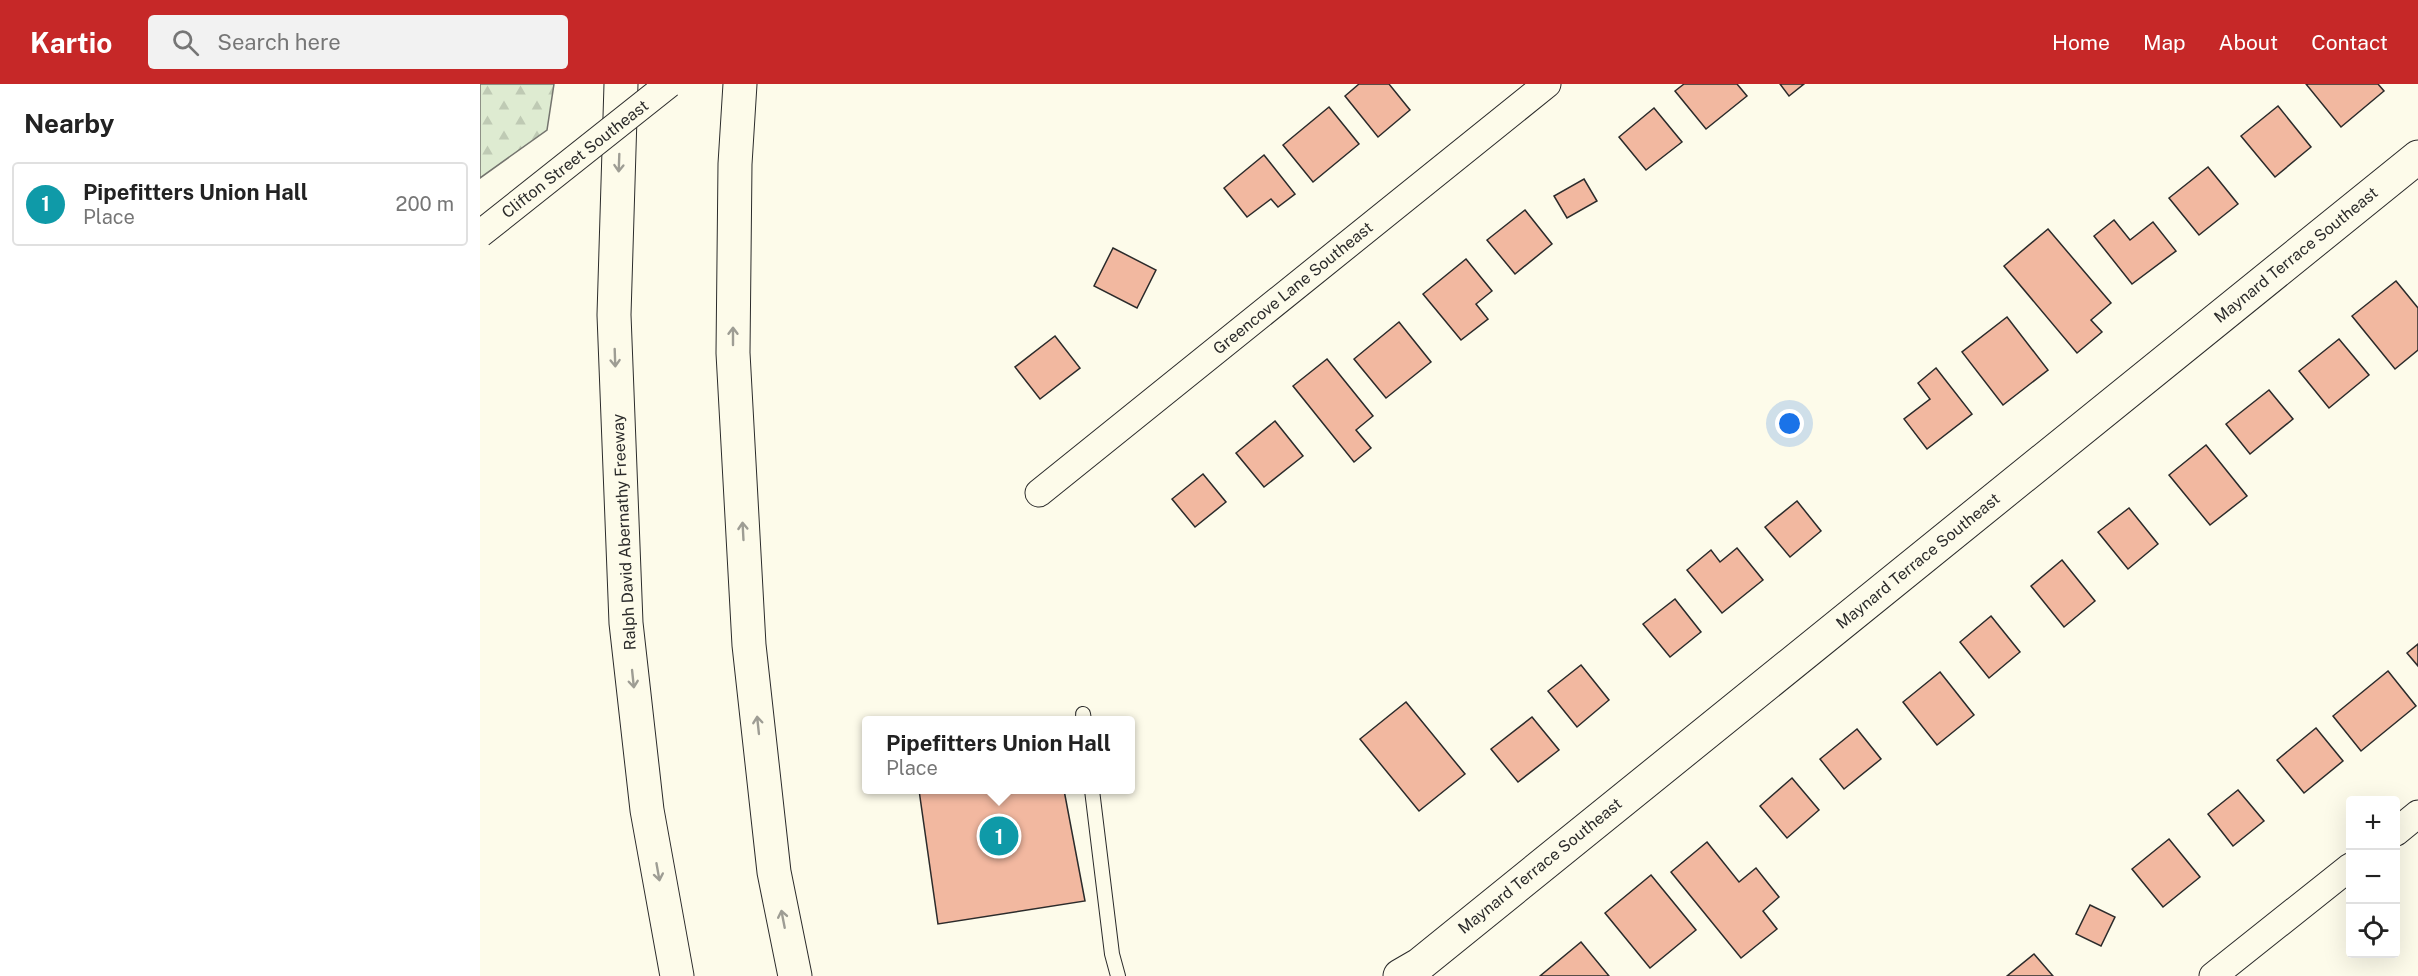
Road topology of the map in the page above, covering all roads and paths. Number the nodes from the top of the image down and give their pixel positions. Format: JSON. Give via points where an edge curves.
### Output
{"nodes":[{"id":1,"x":621,"y":84,"type":"edge"},
{"id":2,"x":669,"y":84,"type":"edge"},
{"id":3,"x":740,"y":84,"type":"edge"},
{"id":4,"x":1547,"y":84,"type":"edge"},
{"id":5,"x":2418,"y":157,"type":"edge"},
{"id":6,"x":480,"y":234,"type":"edge"},
{"id":7,"x":1039,"y":493,"type":"dead end"},
{"id":8,"x":1093,"y":794,"type":"edge"},
{"id":9,"x":2418,"y":814,"type":"edge"},
{"id":10,"x":2400,"y":829,"type":"edge"},
{"id":11,"x":2346,"y":870,"type":"edge"},
{"id":12,"x":1409,"y":972,"type":"edge"},
{"id":13,"x":677,"y":976,"type":"edge"},
{"id":14,"x":795,"y":976,"type":"edge"},
{"id":15,"x":1118,"y":976,"type":"edge"},
{"id":16,"x":2213,"y":976,"type":"edge"}],
"edges":[{"from":1,"to":13,"type":"main road","name":"Ralph David Abernathy Freeway","one_way":true,"via":[[614,315],[626,623],[647,810]]},
{"from":2,"to":6,"type":"street","name":"Clifton Street Southeast","bridge":true},
{"from":14,"to":3,"type":"main road","one_way":true,"via":[[774,872],[749,645],[733,353]]},
{"from":4,"to":7,"type":"street","name":"Greencove Lane Southeast"},
{"from":5,"to":12,"type":"main road","name":"Maynard Terrace Southeast"},
{"from":8,"to":15,"type":"lane"},
{"from":9,"to":10,"type":"street"},
{"from":11,"to":16,"type":"street"}]}
